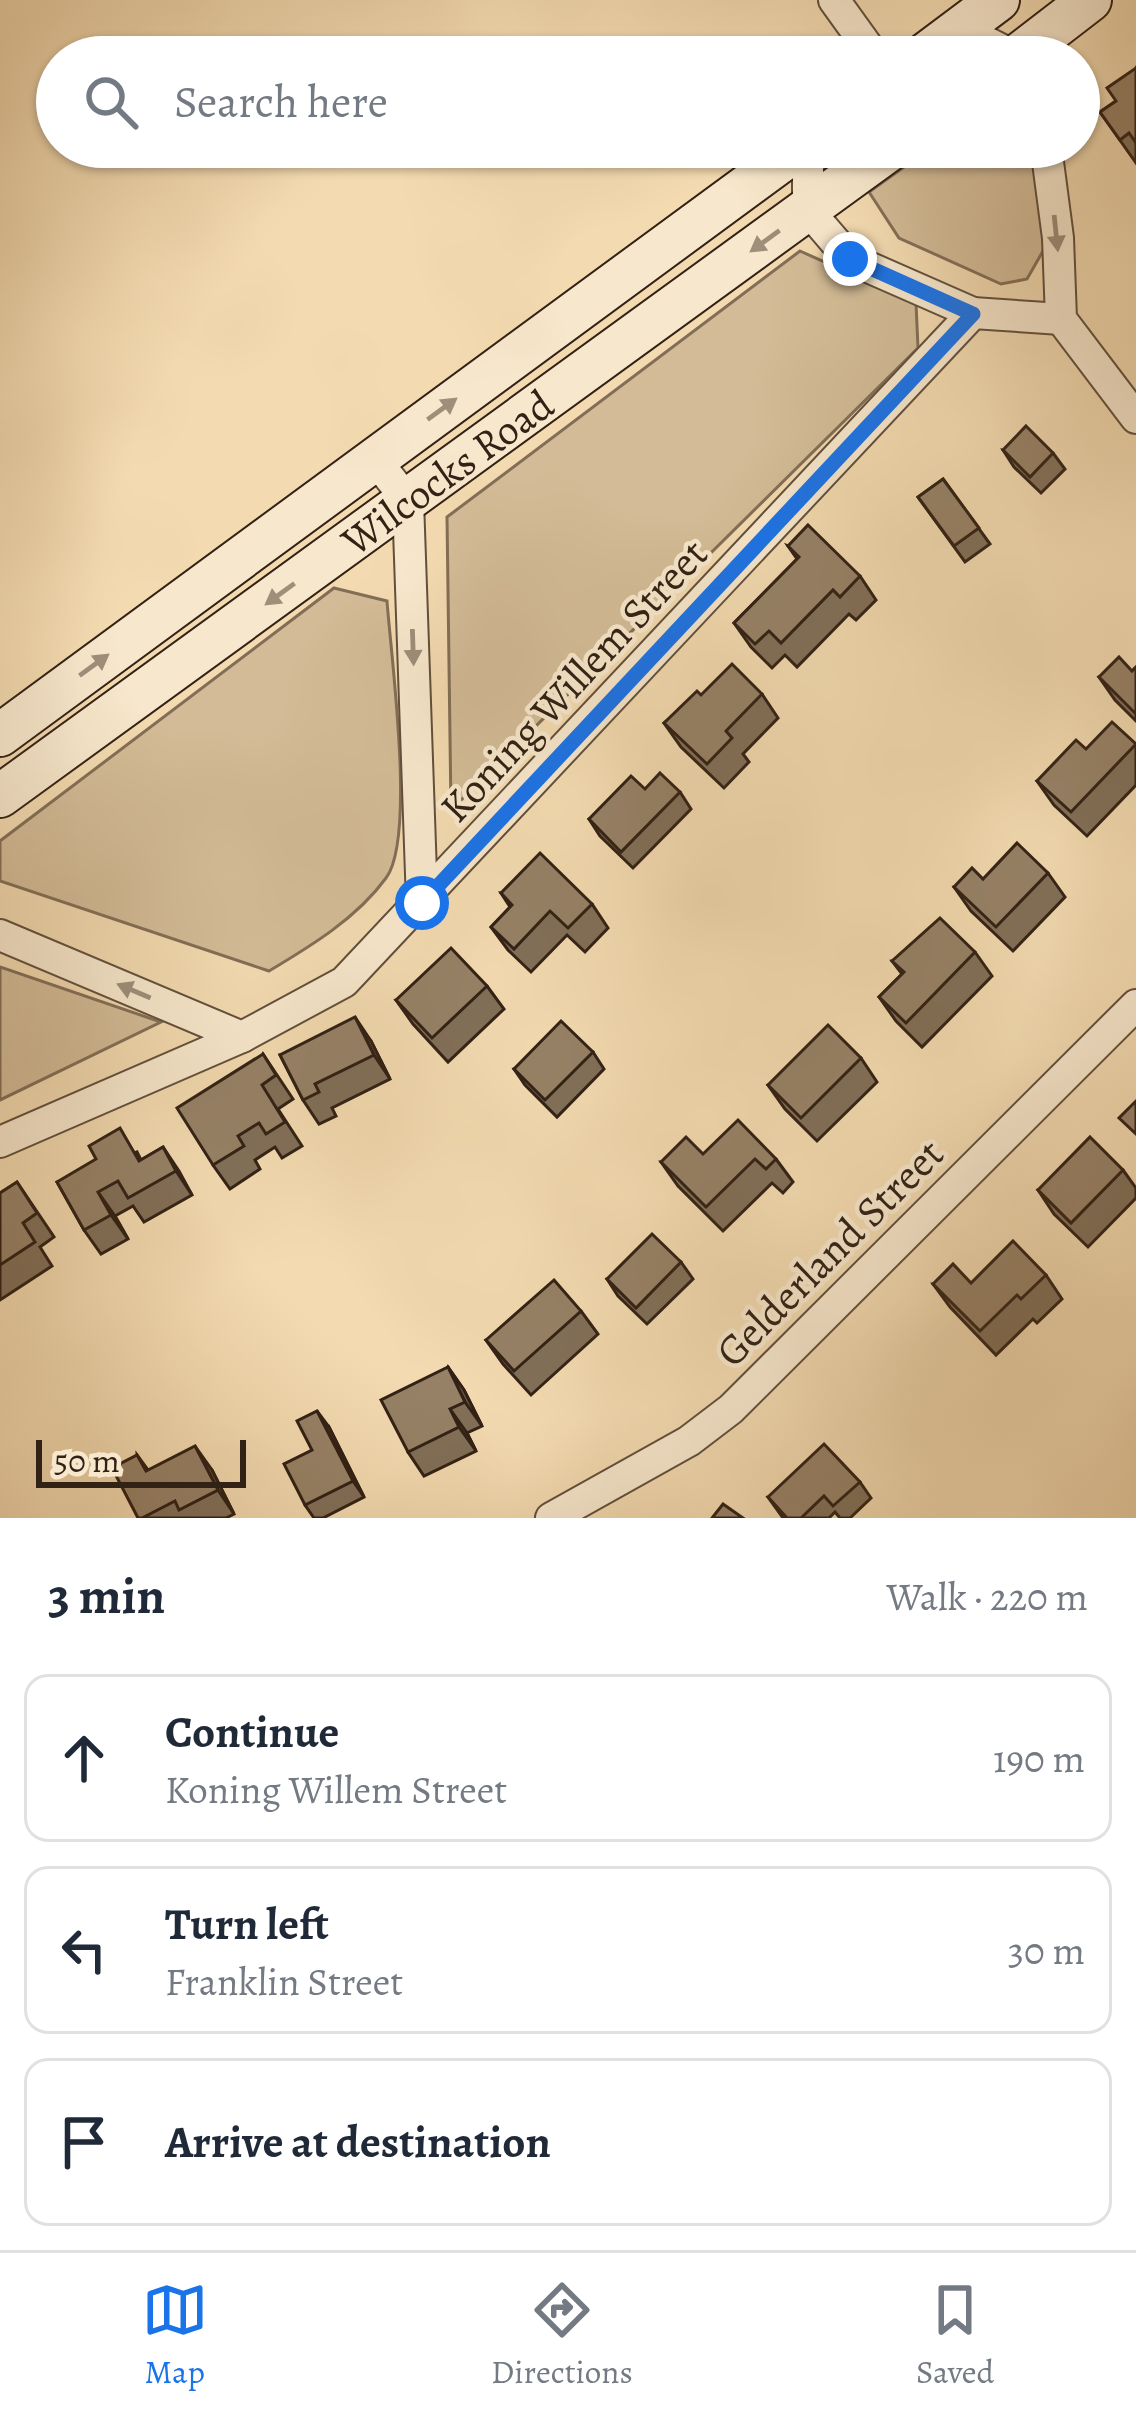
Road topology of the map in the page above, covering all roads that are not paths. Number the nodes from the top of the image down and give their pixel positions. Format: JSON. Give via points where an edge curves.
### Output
{"nodes":[{"id":1,"x":834,"y":0,"type":"edge"},
{"id":2,"x":998,"y":0,"type":"edge"},
{"id":3,"x":1090,"y":0,"type":"edge"},
{"id":4,"x":959,"y":28,"type":"junction"},
{"id":5,"x":860,"y":36,"type":"edge"},
{"id":6,"x":949,"y":36,"type":"edge"},
{"id":7,"x":975,"y":36,"type":"edge"},
{"id":8,"x":1043,"y":36,"type":"edge"},
{"id":9,"x":775,"y":168,"type":"edge"},
{"id":10,"x":805,"y":168,"type":"edge"},
{"id":11,"x":864,"y":168,"type":"edge"},
{"id":12,"x":1049,"y":168,"type":"edge"},
{"id":13,"x":808,"y":209,"type":"junction"},
{"id":14,"x":973,"y":314,"type":"junction"},
{"id":15,"x":1061,"y":319,"type":"junction"},
{"id":16,"x":1136,"y":418,"type":"edge"},
{"id":17,"x":374,"y":458,"type":"junction"},
{"id":18,"x":408,"y":501,"type":"junction"},
{"id":19,"x":0,"y":735,"type":"edge"},
{"id":20,"x":0,"y":796,"type":"edge"},
{"id":21,"x":422,"y":903,"type":"junction"},
{"id":22,"x":0,"y":934,"type":"edge"},
{"id":23,"x":1136,"y":1005,"type":"edge"},
{"id":24,"x":242,"y":1037,"type":"junction"},
{"id":25,"x":0,"y":1142,"type":"edge"},
{"id":26,"x":551,"y":1518,"type":"edge"}],
"edges":[{"from":1,"to":5,"type":"street"},
{"from":2,"to":4,"type":"street"},
{"from":3,"to":8,"type":"street"},
{"from":4,"to":6,"type":"street"},
{"from":4,"to":7,"type":"street"},
{"from":17,"to":9,"type":"street","name":"Wilcocks Road","one_way":true},
{"from":10,"to":13,"type":"street"},
{"from":11,"to":13,"type":"street","name":"Wilcocks Road"},
{"from":12,"to":15,"type":"street","one_way":true},
{"from":13,"to":14,"type":"street","via":[[850,259]]},
{"from":13,"to":18,"type":"street","name":"Wilcocks Road","one_way":true},
{"from":14,"to":15,"type":"street"},
{"from":14,"to":21,"type":"street","name":"Koning Willem Street"},
{"from":15,"to":16,"type":"street"},
{"from":17,"to":18,"type":"street"},
{"from":19,"to":17,"type":"street","name":"Wilcocks Road","one_way":true},
{"from":18,"to":20,"type":"street","name":"Wilcocks Road","one_way":true},
{"from":18,"to":21,"type":"street","one_way":true},
{"from":21,"to":24,"type":"street","name":"Koning Willem Street","via":[[344,982]]},
{"from":24,"to":22,"type":"street","one_way":true},
{"from":23,"to":26,"type":"street","name":"Gelderland Street","via":[[730,1409],[689,1441]]},
{"from":24,"to":25,"type":"street","name":"Koning Willem Street"}]}
